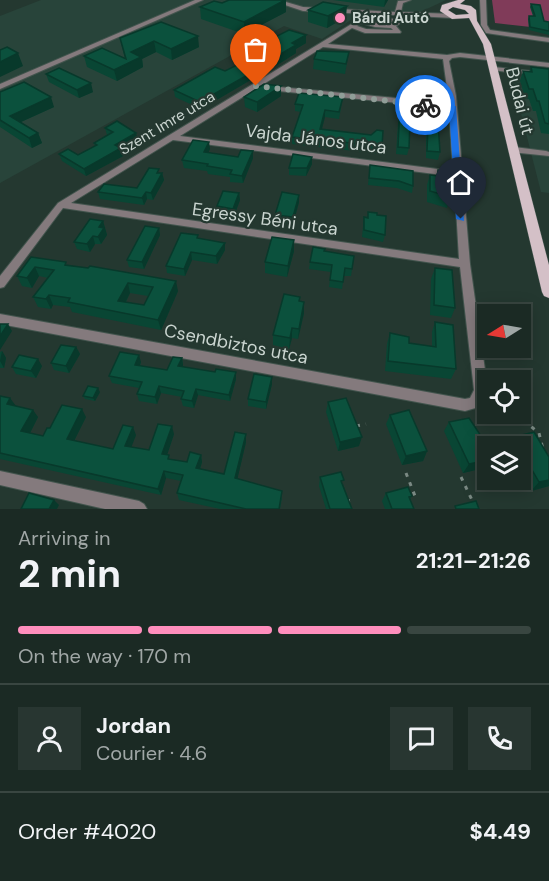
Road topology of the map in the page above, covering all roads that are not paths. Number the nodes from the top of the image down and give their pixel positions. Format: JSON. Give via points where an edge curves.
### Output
{"nodes":[{"id":1,"x":200,"y":0,"type":"edge"},
{"id":2,"x":273,"y":0,"type":"edge"},
{"id":3,"x":408,"y":0,"type":"edge"},
{"id":4,"x":463,"y":0,"type":"edge"},
{"id":5,"x":483,"y":0,"type":"edge"},
{"id":6,"x":454,"y":5,"type":"junction"},
{"id":7,"x":469,"y":8,"type":"edge"},
{"id":8,"x":443,"y":10,"type":"junction"},
{"id":9,"x":373,"y":13,"type":"junction"},
{"id":10,"x":398,"y":14,"type":"junction"},
{"id":11,"x":420,"y":15,"type":"junction"},
{"id":12,"x":456,"y":17,"type":"junction"},
{"id":13,"x":361,"y":21,"type":"junction"},
{"id":14,"x":352,"y":26,"type":"junction"},
{"id":15,"x":479,"y":32,"type":"junction"},
{"id":16,"x":549,"y":40,"type":"edge"},
{"id":17,"x":323,"y":45,"type":"junction"},
{"id":18,"x":447,"y":57,"type":"junction"},
{"id":19,"x":492,"y":64,"type":"junction"},
{"id":20,"x":549,"y":65,"type":"edge"},
{"id":21,"x":545,"y":75,"type":"edge"},
{"id":22,"x":256,"y":86,"type":"junction"},
{"id":23,"x":0,"y":87,"type":"edge"},
{"id":24,"x":452,"y":106,"type":"junction"},
{"id":25,"x":171,"y":137,"type":"junction"},
{"id":26,"x":514,"y":150,"type":"junction"},
{"id":27,"x":546,"y":154,"type":"dead end"},
{"id":28,"x":457,"y":174,"type":"junction"},
{"id":29,"x":61,"y":205,"type":"junction"},
{"id":30,"x":465,"y":264,"type":"junction"},
{"id":31,"x":0,"y":284,"type":"edge"},
{"id":32,"x":549,"y":292,"type":"edge"},
{"id":33,"x":0,"y":319,"type":"edge"},
{"id":34,"x":0,"y":478,"type":"edge"},
{"id":35,"x":139,"y":509,"type":"edge"}],
"edges":[{"from":1,"to":23,"type":"street"},
{"from":2,"to":9,"type":"street","via":[[303,9]]},
{"from":3,"to":10,"type":"street","via":[[400,2]]},
{"from":4,"to":6,"type":"main road"},
{"from":5,"to":16,"type":"street","via":[[486,30]]},
{"from":6,"to":7,"type":"main road"},
{"from":6,"to":8,"type":"main road"},
{"from":7,"to":12,"type":"main road"},
{"from":7,"to":15,"type":"main road","name":"Budai út"},
{"from":8,"to":11,"type":"street"},
{"from":8,"to":12,"type":"main road"},
{"from":9,"to":10,"type":"street"},
{"from":9,"to":13,"type":"street","name":"Szent Imre utca"},
{"from":10,"to":11,"type":"street"},
{"from":11,"to":12,"type":"street"},
{"from":12,"to":15,"type":"main road"},
{"from":13,"to":14,"type":"street","name":"Szent Imre utca"},
{"from":13,"to":14,"type":"street","via":[[393,26],[398,32],[365,31]]},
{"from":14,"to":17,"type":"street","name":"Szent Imre utca"},
{"from":15,"to":19,"type":"main road","name":"Budai út"},
{"from":17,"to":18,"type":"street","name":"Budai út"},
{"from":17,"to":22,"type":"street","name":"Szent Imre utca"},
{"from":18,"to":19,"type":"street","name":"Budai út","via":[[459,55]]},
{"from":18,"to":24,"type":"street"},
{"from":19,"to":20,"type":"street"},
{"from":19,"to":21,"type":"street"},
{"from":19,"to":26,"type":"main road","name":"Budai út"},
{"from":22,"to":24,"type":"street"},
{"from":22,"to":25,"type":"street","name":"Szent Imre utca"},
{"from":24,"to":28,"type":"street"},
{"from":25,"to":28,"type":"street","name":"Vajda János utca"},
{"from":25,"to":29,"type":"street","name":"Szent Imre utca"},
{"from":26,"to":27,"type":"street"},
{"from":26,"to":32,"type":"main road","name":"Budai út"},
{"from":28,"to":30,"type":"street"},
{"from":29,"to":30,"type":"street","name":"Egressy Béni utca"},
{"from":29,"to":31,"type":"street","name":"Szent Imre utca"},
{"from":30,"to":33,"type":"street","name":"Csendbiztos utca","via":[[480,381],[479,398],[474,404]]},
{"from":34,"to":35,"type":"street"}]}
